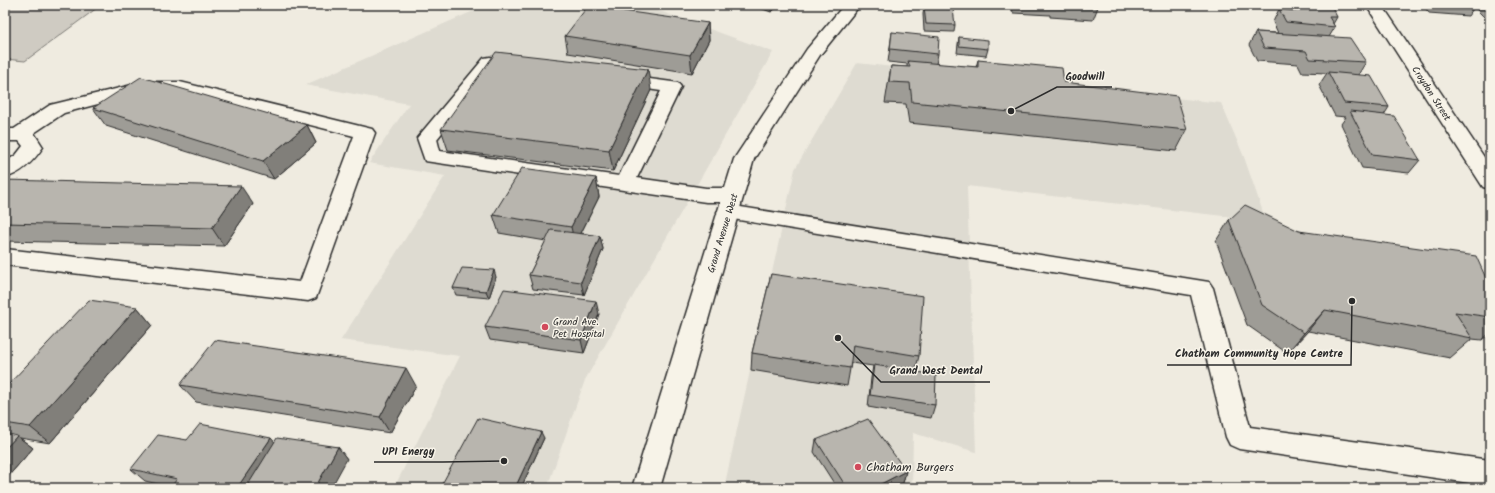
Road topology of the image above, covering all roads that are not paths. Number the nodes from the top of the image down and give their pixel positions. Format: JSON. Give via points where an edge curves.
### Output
{"nodes":[{"id":1,"x":852,"y":5,"type":"edge"},
{"id":2,"x":1374,"y":5,"type":"edge"},
{"id":3,"x":521,"y":67,"type":"edge"},
{"id":4,"x":600,"y":78,"type":"edge"},
{"id":5,"x":12,"y":135,"type":"edge"},
{"id":6,"x":5,"y":171,"type":"edge"},
{"id":7,"x":1490,"y":182,"type":"edge"},
{"id":8,"x":625,"y":184,"type":"junction"},
{"id":9,"x":731,"y":203,"type":"junction"},
{"id":10,"x":5,"y":257,"type":"edge"},
{"id":11,"x":1490,"y":473,"type":"edge"},
{"id":12,"x":646,"y":488,"type":"edge"}],
"edges":[{"from":1,"to":9,"type":"main road","name":"Grand Avenue West","via":[[813,53],[744,159]]},
{"from":2,"to":7,"type":"main road","name":"Croydon Street"},
{"from":3,"to":8,"type":"main road","via":[[490,62],[427,138],[432,156]]},
{"from":4,"to":8,"type":"main road","via":[[672,88]]},
{"from":5,"to":6,"type":"main road","via":[[28,137],[33,146],[23,160]]},
{"from":5,"to":10,"type":"main road","via":[[57,109],[153,87],[180,87],[365,133],[308,292]]},
{"from":8,"to":9,"type":"main road","via":[[706,195]]},
{"from":9,"to":11,"type":"main road","via":[[1201,288],[1239,437]]},
{"from":9,"to":12,"type":"main road","name":"Grand Avenue West"}]}
